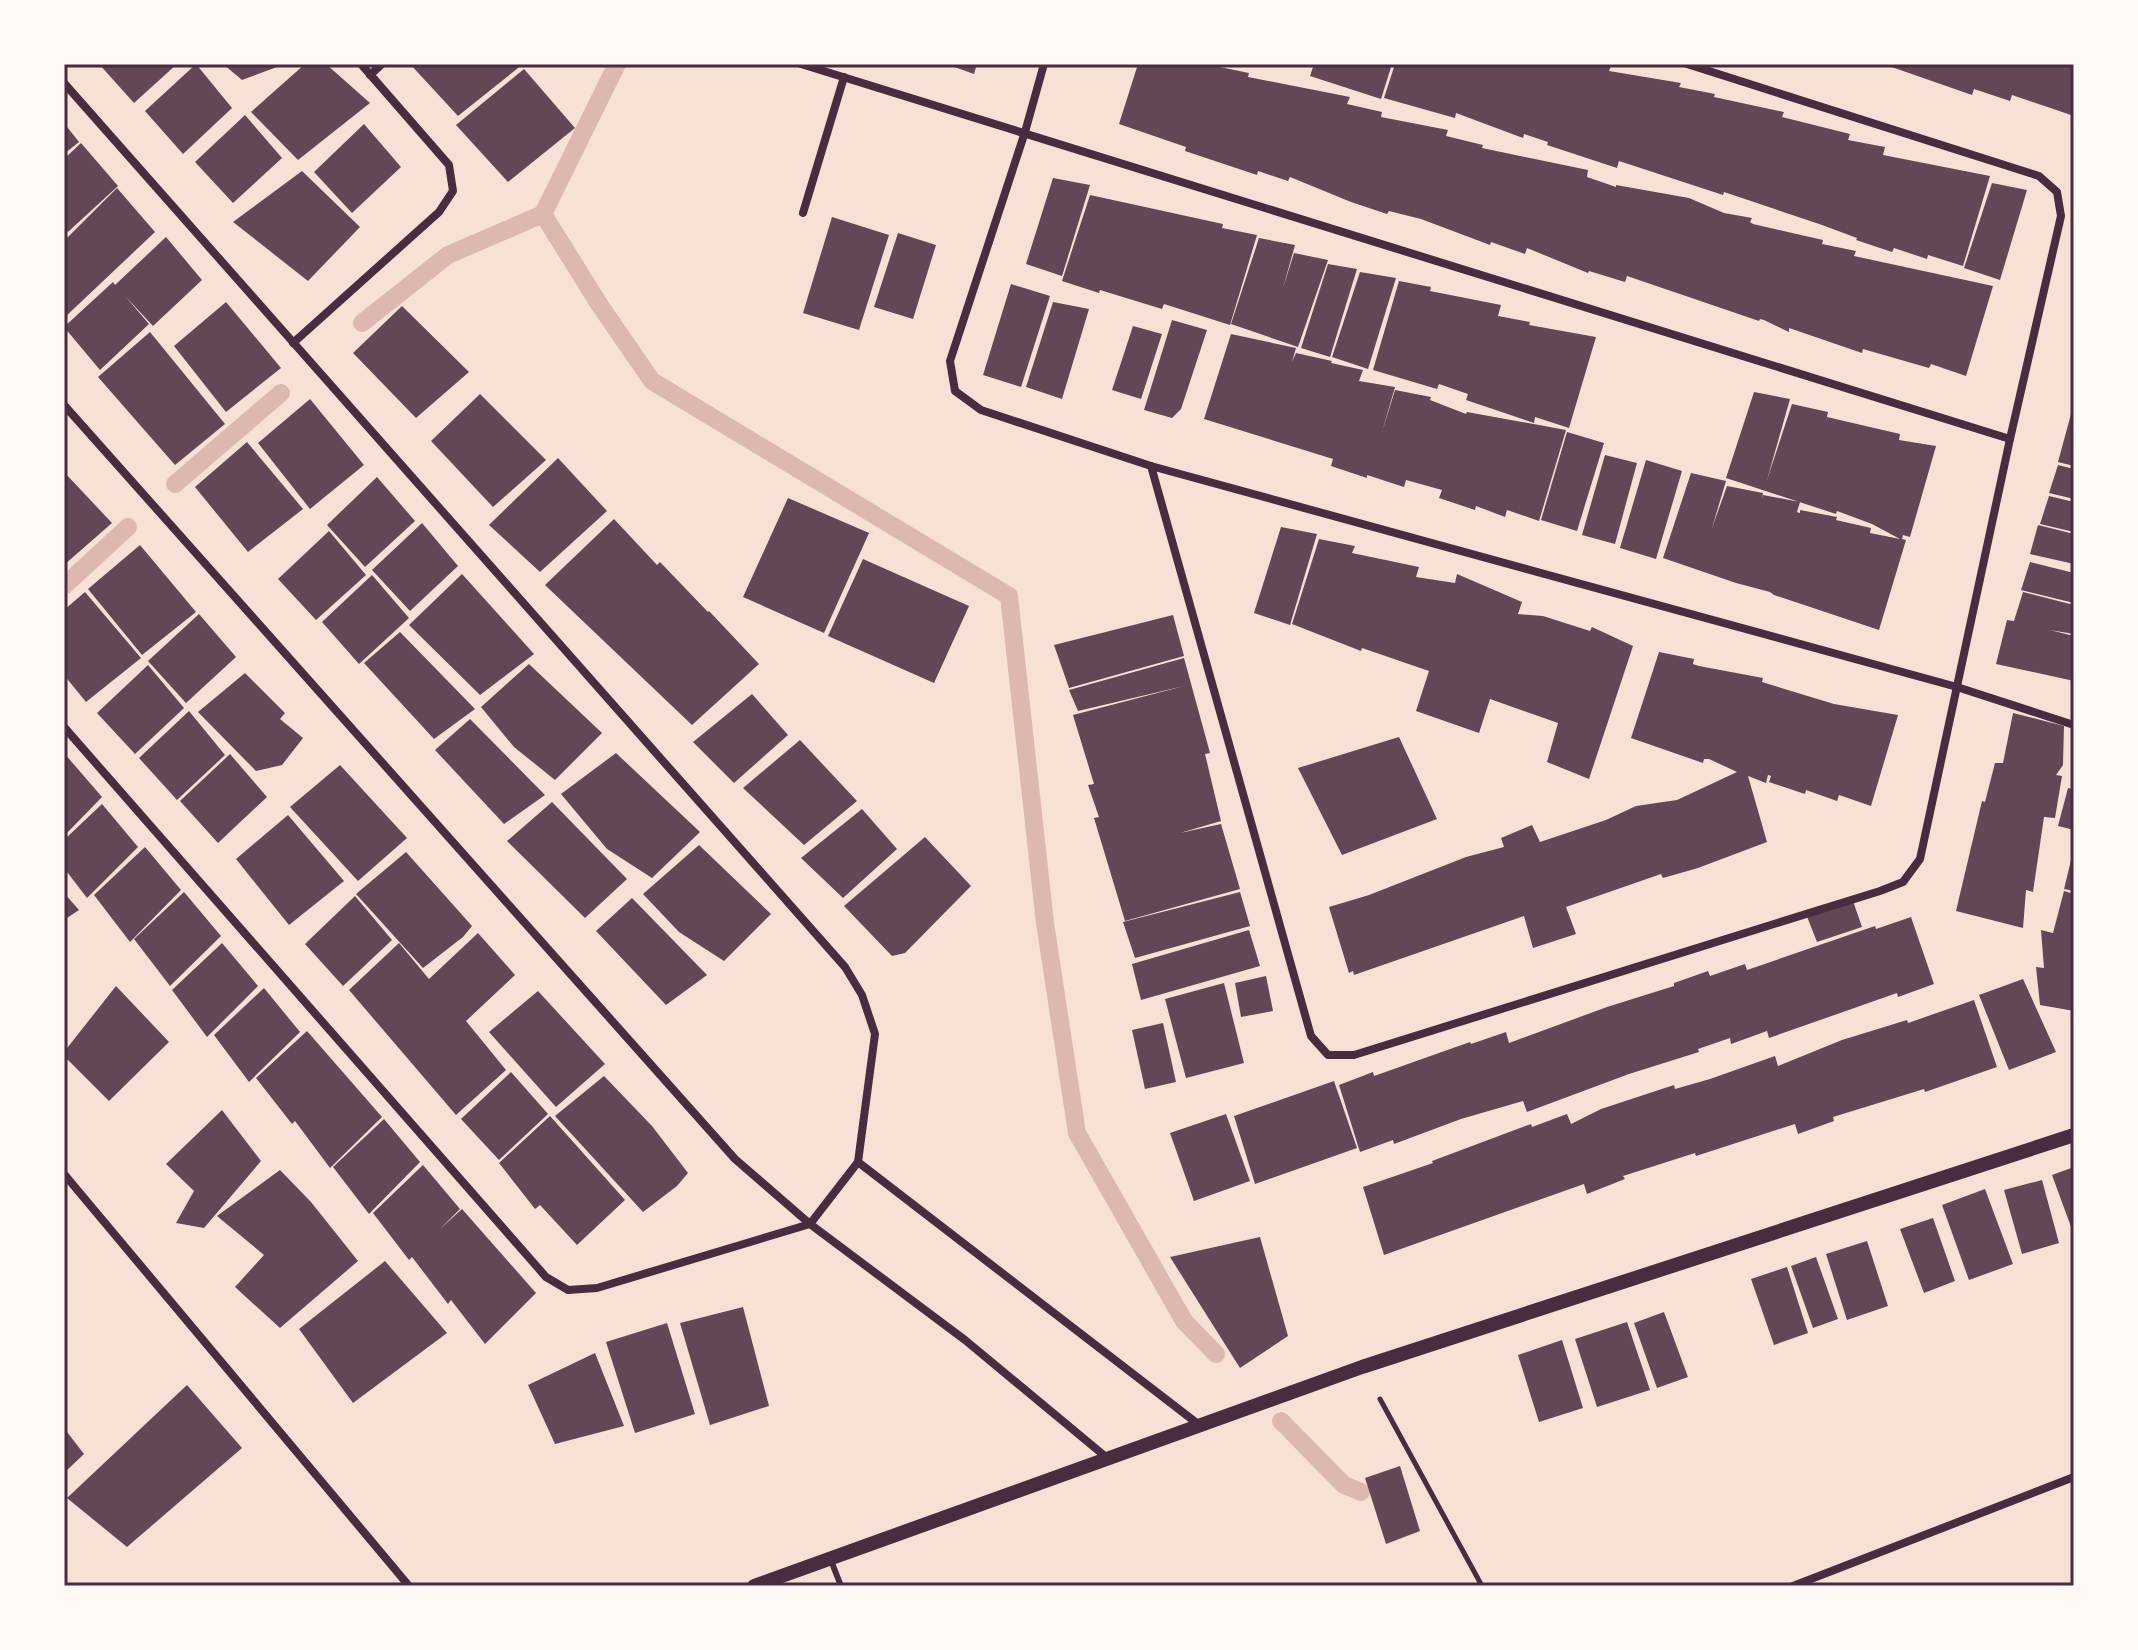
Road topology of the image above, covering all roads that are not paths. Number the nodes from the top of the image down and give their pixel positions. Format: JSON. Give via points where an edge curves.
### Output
{"nodes":[{"id":1,"x":361,"y":64,"type":"edge"},
{"id":2,"x":382,"y":64,"type":"edge"},
{"id":3,"x":801,"y":64,"type":"edge"},
{"id":4,"x":1044,"y":64,"type":"edge"},
{"id":5,"x":1687,"y":64,"type":"edge"},
{"id":6,"x":370,"y":75,"type":"junction"},
{"id":7,"x":844,"y":77,"type":"junction"},
{"id":8,"x":64,"y":83,"type":"edge"},
{"id":9,"x":1025,"y":132,"type":"junction"},
{"id":10,"x":803,"y":213,"type":"dead end"},
{"id":11,"x":293,"y":343,"type":"junction"},
{"id":12,"x":64,"y":405,"type":"edge"},
{"id":13,"x":2010,"y":439,"type":"junction"},
{"id":14,"x":1151,"y":466,"type":"junction"},
{"id":15,"x":1957,"y":687,"type":"junction"},
{"id":16,"x":2074,"y":725,"type":"edge"},
{"id":17,"x":64,"y":727,"type":"edge"},
{"id":18,"x":2074,"y":1135,"type":"edge"},
{"id":19,"x":858,"y":1162,"type":"junction"},
{"id":20,"x":64,"y":1174,"type":"edge"},
{"id":21,"x":810,"y":1224,"type":"junction"},
{"id":22,"x":1198,"y":1424,"type":"junction"},
{"id":23,"x":1106,"y":1457,"type":"junction"},
{"id":24,"x":2074,"y":1477,"type":"edge"},
{"id":25,"x":830,"y":1558,"type":"junction"},
{"id":26,"x":780,"y":1582,"type":"edge"},
{"id":27,"x":409,"y":1586,"type":"edge"},
{"id":28,"x":754,"y":1586,"type":"edge"},
{"id":29,"x":841,"y":1586,"type":"edge"},
{"id":30,"x":1793,"y":1586,"type":"edge"}],
"edges":[{"from":1,"to":6,"type":"street"},
{"from":2,"to":6,"type":"street"},
{"from":3,"to":7,"type":"street"},
{"from":4,"to":9,"type":"street"},
{"from":5,"to":13,"type":"street","via":[[2039,176],[2057,192],[2061,216]]},
{"from":6,"to":11,"type":"street","via":[[449,165],[453,191],[439,212]]},
{"from":7,"to":9,"type":"street"},
{"from":7,"to":10,"type":"street"},
{"from":8,"to":11,"type":"street"},
{"from":9,"to":13,"type":"street"},
{"from":9,"to":14,"type":"street","via":[[950,361],[955,391],[981,410]]},
{"from":11,"to":19,"type":"street","via":[[845,967],[862,995],[875,1034]]},
{"from":12,"to":21,"type":"street","via":[[735,1159]]},
{"from":13,"to":15,"type":"street"},
{"from":14,"to":15,"type":"street"},
{"from":14,"to":15,"type":"street","via":[[1311,1036],[1328,1055],[1354,1055],[1903,882],[1920,859]]},
{"from":15,"to":16,"type":"street"},
{"from":17,"to":21,"type":"street","via":[[546,1277],[568,1290],[597,1288]]},
{"from":18,"to":22,"type":"street"},
{"from":19,"to":21,"type":"street"},
{"from":19,"to":22,"type":"street"},
{"from":20,"to":27,"type":"street"},
{"from":21,"to":23,"type":"street","via":[[965,1340]]},
{"from":22,"to":23,"type":"street"},
{"from":23,"to":25,"type":"street"},
{"from":24,"to":30,"type":"street"},
{"from":25,"to":26,"type":"street"},
{"from":25,"to":29,"type":"lane"},
{"from":26,"to":28,"type":"street"}]}
